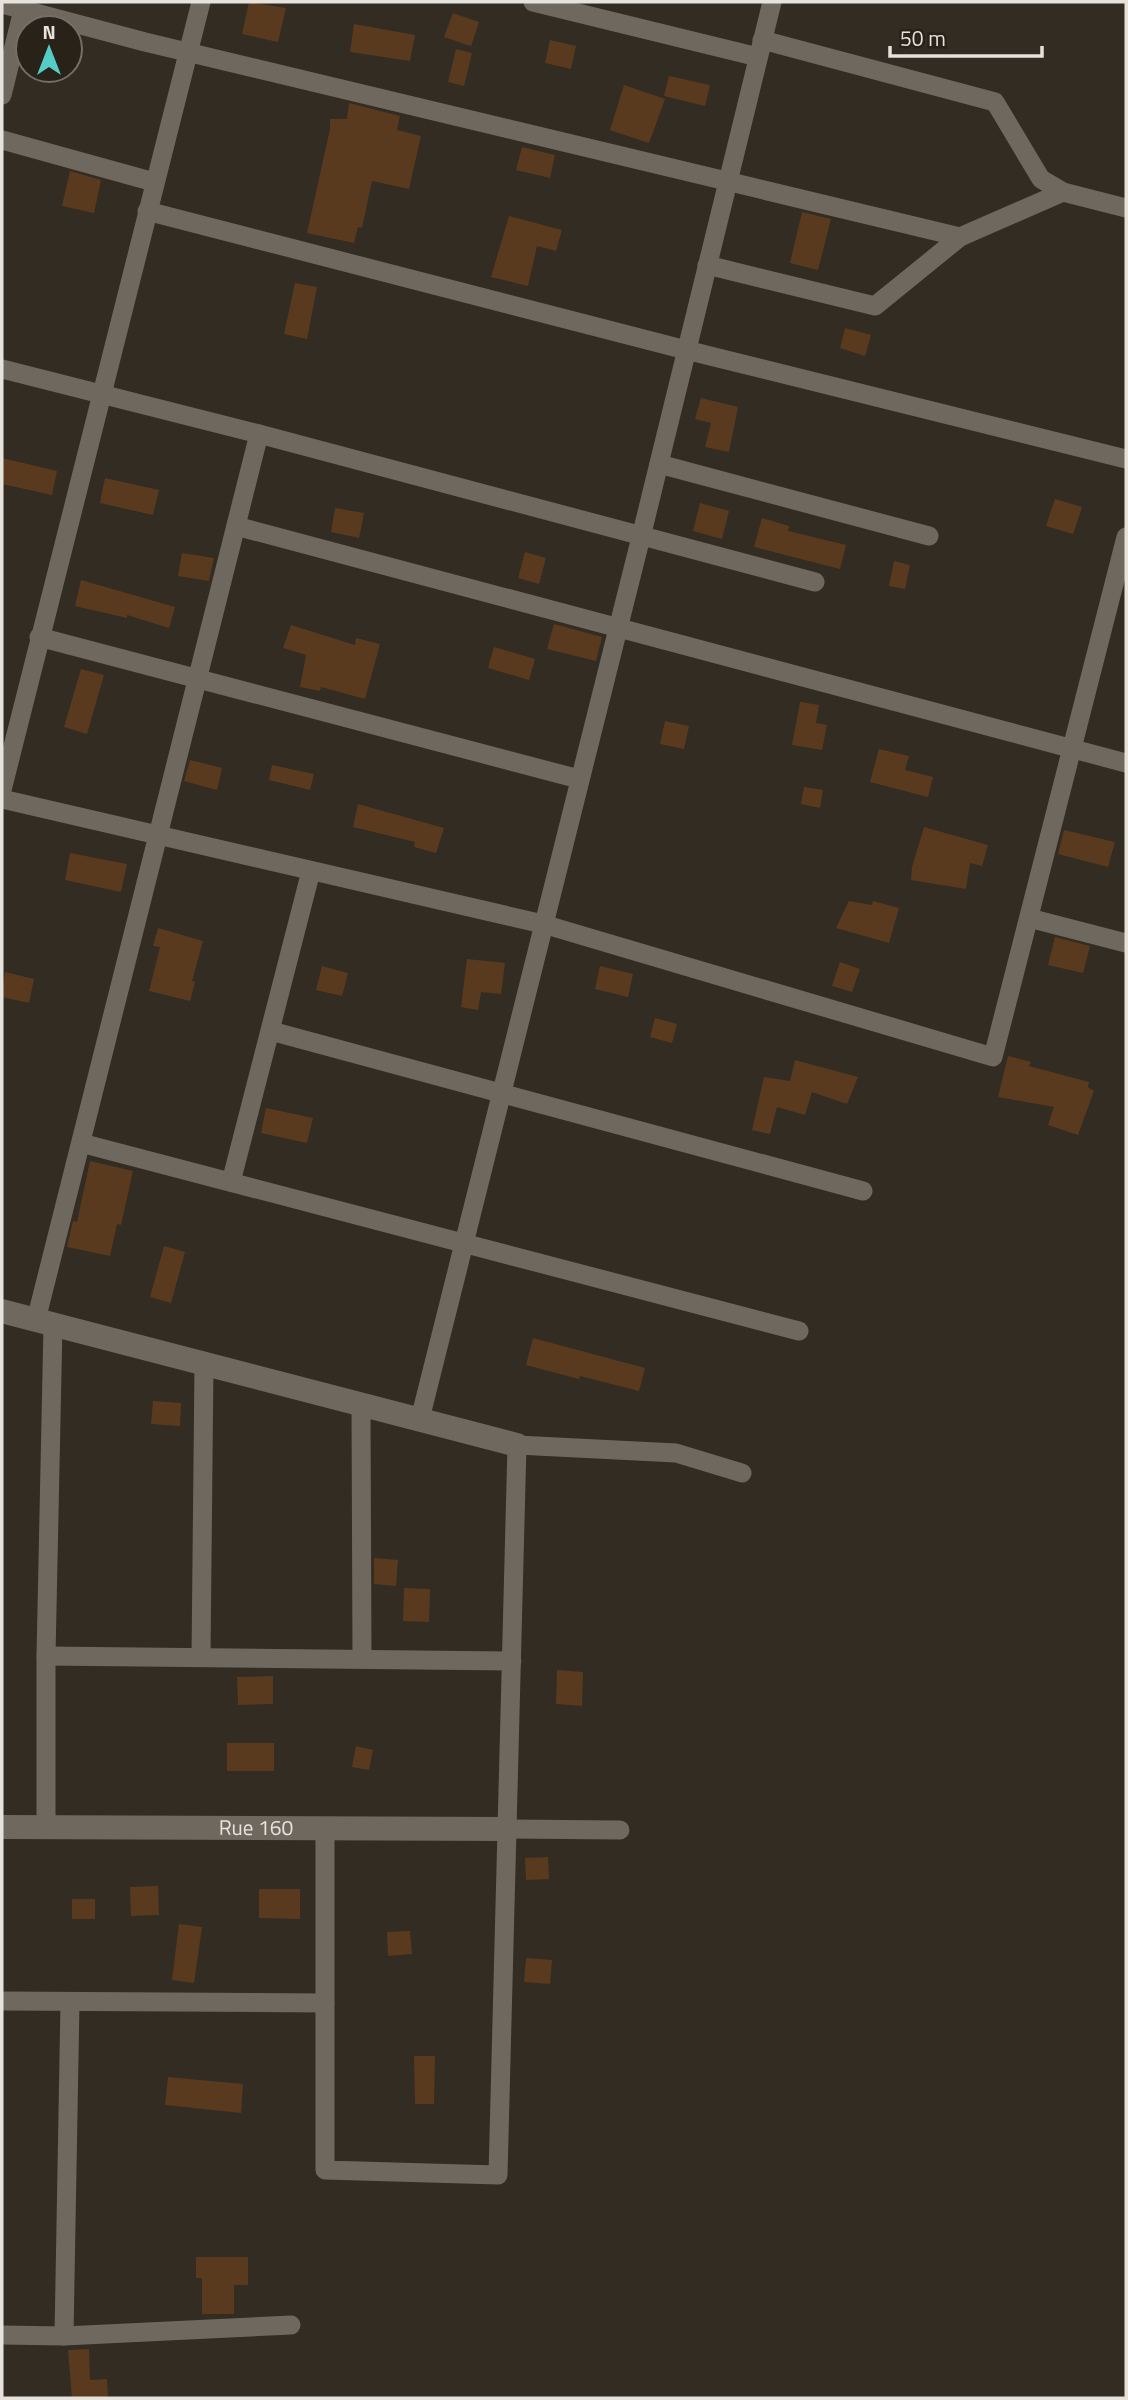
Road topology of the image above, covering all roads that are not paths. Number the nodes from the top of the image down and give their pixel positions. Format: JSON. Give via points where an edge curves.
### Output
{"nodes":[{"id":1,"x":201,"y":2,"type":"edge"},
{"id":2,"x":534,"y":2,"type":"edge"},
{"id":3,"x":772,"y":2,"type":"edge"},
{"id":4,"x":2,"y":4,"type":"edge"},
{"id":5,"x":24,"y":6,"type":"edge"},
{"id":6,"x":760,"y":49,"type":"junction"},
{"id":7,"x":188,"y":51,"type":"junction"},
{"id":8,"x":2,"y":95,"type":"edge"},
{"id":9,"x":2,"y":140,"type":"edge"},
{"id":10,"x":727,"y":181,"type":"junction"},
{"id":11,"x":154,"y":182,"type":"junction"},
{"id":12,"x":1063,"y":192,"type":"junction"},
{"id":13,"x":1126,"y":208,"type":"edge"},
{"id":14,"x":147,"y":211,"type":"junction"},
{"id":15,"x":960,"y":237,"type":"junction"},
{"id":16,"x":707,"y":265,"type":"junction"},
{"id":17,"x":686,"y":350,"type":"junction"},
{"id":18,"x":2,"y":369,"type":"edge"},
{"id":19,"x":100,"y":394,"type":"junction"},
{"id":20,"x":259,"y":434,"type":"junction"},
{"id":21,"x":1126,"y":458,"type":"edge"},
{"id":22,"x":659,"y":464,"type":"junction"},
{"id":23,"x":236,"y":527,"type":"junction"},
{"id":24,"x":929,"y":536,"type":"dead end"},
{"id":25,"x":641,"y":537,"type":"junction"},
{"id":26,"x":1126,"y":537,"type":"edge"},
{"id":27,"x":1121,"y":577,"type":"edge"},
{"id":28,"x":815,"y":582,"type":"dead end"},
{"id":29,"x":617,"y":628,"type":"junction"},
{"id":30,"x":39,"y":637,"type":"junction"},
{"id":31,"x":198,"y":678,"type":"junction"},
{"id":32,"x":1072,"y":749,"type":"junction"},
{"id":33,"x":1126,"y":764,"type":"edge"},
{"id":34,"x":579,"y":779,"type":"junction"},
{"id":35,"x":2,"y":790,"type":"edge"},
{"id":36,"x":2,"y":799,"type":"edge"},
{"id":37,"x":158,"y":836,"type":"junction"},
{"id":38,"x":311,"y":871,"type":"junction"},
{"id":39,"x":1029,"y":918,"type":"junction"},
{"id":40,"x":543,"y":924,"type":"junction"},
{"id":41,"x":1126,"y":943,"type":"edge"},
{"id":42,"x":271,"y":1031,"type":"junction"},
{"id":43,"x":501,"y":1093,"type":"junction"},
{"id":44,"x":81,"y":1143,"type":"junction"},
{"id":45,"x":231,"y":1182,"type":"junction"},
{"id":46,"x":863,"y":1191,"type":"dead end"},
{"id":47,"x":464,"y":1243,"type":"junction"},
{"id":48,"x":2,"y":1311,"type":"edge"},
{"id":49,"x":45,"y":1323,"type":"junction"},
{"id":50,"x":799,"y":1331,"type":"dead end"},
{"id":51,"x":204,"y":1364,"type":"junction"},
{"id":52,"x":361,"y":1404,"type":"junction"},
{"id":53,"x":420,"y":1419,"type":"junction"},
{"id":54,"x":517,"y":1445,"type":"junction"},
{"id":55,"x":742,"y":1472,"type":"dead end"},
{"id":56,"x":46,"y":1656,"type":"junction"},
{"id":57,"x":201,"y":1657,"type":"junction"},
{"id":58,"x":362,"y":1659,"type":"junction"},
{"id":59,"x":512,"y":1661,"type":"junction"},
{"id":60,"x":2,"y":1827,"type":"edge"},
{"id":61,"x":46,"y":1827,"type":"junction"},
{"id":62,"x":324,"y":1827,"type":"junction"},
{"id":63,"x":508,"y":1829,"type":"junction"},
{"id":64,"x":620,"y":1830,"type":"dead end"},
{"id":65,"x":2,"y":2001,"type":"edge"},
{"id":66,"x":70,"y":2002,"type":"junction"},
{"id":67,"x":324,"y":2003,"type":"junction"},
{"id":68,"x":291,"y":2325,"type":"dead end"},
{"id":69,"x":2,"y":2335,"type":"edge"},
{"id":70,"x":64,"y":2336,"type":"junction"}],
"edges":[{"from":1,"to":7,"type":"street"},
{"from":2,"to":6,"type":"street"},
{"from":3,"to":6,"type":"street"},
{"from":4,"to":5,"type":"street"},
{"from":5,"to":7,"type":"street"},
{"from":5,"to":8,"type":"street"},
{"from":6,"to":10,"type":"street"},
{"from":6,"to":12,"type":"street","via":[[995,102],[1041,179]]},
{"from":7,"to":10,"type":"street"},
{"from":7,"to":11,"type":"street"},
{"from":9,"to":11,"type":"street"},
{"from":10,"to":15,"type":"street"},
{"from":10,"to":16,"type":"street"},
{"from":11,"to":14,"type":"street"},
{"from":12,"to":13,"type":"street"},
{"from":12,"to":15,"type":"street"},
{"from":14,"to":17,"type":"street"},
{"from":14,"to":19,"type":"street"},
{"from":15,"to":16,"type":"street","via":[[875,306]]},
{"from":16,"to":17,"type":"street"},
{"from":17,"to":21,"type":"street"},
{"from":17,"to":22,"type":"street"},
{"from":18,"to":19,"type":"street"},
{"from":19,"to":20,"type":"street"},
{"from":19,"to":30,"type":"street"},
{"from":20,"to":23,"type":"street"},
{"from":20,"to":25,"type":"street"},
{"from":22,"to":24,"type":"street"},
{"from":22,"to":25,"type":"street"},
{"from":23,"to":29,"type":"street"},
{"from":23,"to":31,"type":"street"},
{"from":25,"to":28,"type":"street"},
{"from":25,"to":29,"type":"street"},
{"from":26,"to":27,"type":"street"},
{"from":27,"to":32,"type":"street"},
{"from":29,"to":32,"type":"street"},
{"from":29,"to":34,"type":"street"},
{"from":30,"to":31,"type":"street"},
{"from":30,"to":35,"type":"street"},
{"from":31,"to":34,"type":"street"},
{"from":31,"to":37,"type":"street"},
{"from":32,"to":33,"type":"street"},
{"from":32,"to":39,"type":"street"},
{"from":34,"to":40,"type":"street"},
{"from":36,"to":37,"type":"street"},
{"from":37,"to":38,"type":"street"},
{"from":37,"to":44,"type":"street"},
{"from":38,"to":40,"type":"street"},
{"from":38,"to":42,"type":"street"},
{"from":39,"to":40,"type":"street","via":[[993,1057]]},
{"from":39,"to":41,"type":"street"},
{"from":40,"to":43,"type":"street"},
{"from":42,"to":43,"type":"street"},
{"from":42,"to":45,"type":"street"},
{"from":43,"to":46,"type":"street"},
{"from":43,"to":47,"type":"street"},
{"from":44,"to":45,"type":"street"},
{"from":44,"to":49,"type":"street"},
{"from":45,"to":47,"type":"street"},
{"from":47,"to":50,"type":"street"},
{"from":47,"to":53,"type":"street"},
{"from":48,"to":49,"type":"street"},
{"from":49,"to":51,"type":"street"},
{"from":49,"to":56,"type":"street"},
{"from":51,"to":52,"type":"street"},
{"from":51,"to":57,"type":"street"},
{"from":52,"to":53,"type":"street"},
{"from":52,"to":58,"type":"street"},
{"from":53,"to":54,"type":"street"},
{"from":54,"to":55,"type":"street","via":[[676,1453]]},
{"from":54,"to":59,"type":"street"},
{"from":56,"to":57,"type":"street"},
{"from":56,"to":61,"type":"street"},
{"from":57,"to":58,"type":"street"},
{"from":58,"to":59,"type":"street"},
{"from":59,"to":63,"type":"street"},
{"from":60,"to":61,"type":"street","name":"Rue 160"},
{"from":61,"to":62,"type":"street","name":"Rue 160"},
{"from":62,"to":63,"type":"street","name":"Rue 160"},
{"from":62,"to":67,"type":"street"},
{"from":63,"to":64,"type":"street"},
{"from":63,"to":67,"type":"street","via":[[498,2175],[324,2170]]},
{"from":65,"to":66,"type":"street"},
{"from":66,"to":67,"type":"street"},
{"from":66,"to":70,"type":"street"},
{"from":68,"to":70,"type":"street"},
{"from":69,"to":70,"type":"street"}]}
